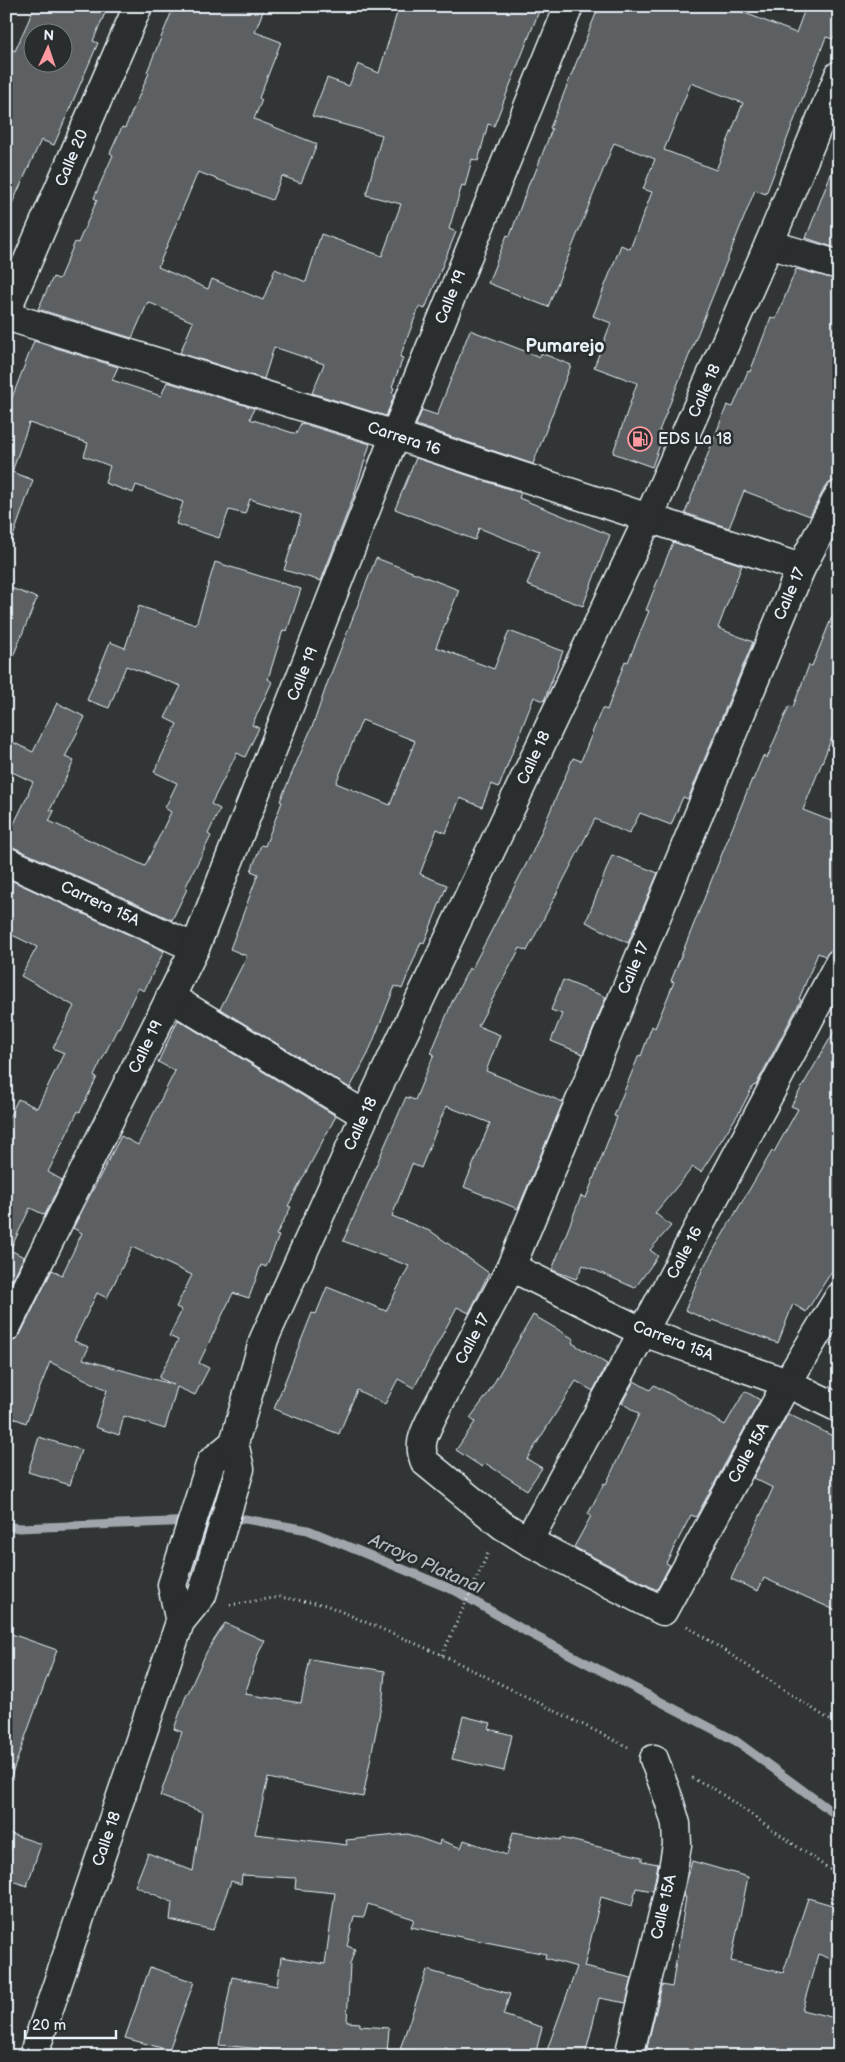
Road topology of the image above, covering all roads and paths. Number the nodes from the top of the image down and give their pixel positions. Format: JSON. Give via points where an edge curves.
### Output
{"nodes":[{"id":1,"x":138,"y":6,"type":"edge"},
{"id":2,"x":569,"y":6,"type":"edge"},
{"id":3,"x":839,"y":75,"type":"edge"},
{"id":4,"x":769,"y":244,"type":"junction"},
{"id":5,"x":839,"y":265,"type":"edge"},
{"id":6,"x":6,"y":311,"type":"edge"},
{"id":7,"x":6,"y":316,"type":"edge"},
{"id":8,"x":395,"y":435,"type":"junction"},
{"id":9,"x":839,"y":495,"type":"edge"},
{"id":10,"x":648,"y":520,"type":"junction"},
{"id":11,"x":831,"y":532,"type":"edge"},
{"id":12,"x":801,"y":568,"type":"junction"},
{"id":13,"x":6,"y":861,"type":"edge"},
{"id":14,"x":195,"y":948,"type":"junction"},
{"id":15,"x":839,"y":963,"type":"edge"},
{"id":16,"x":170,"y":997,"type":"junction"},
{"id":17,"x":365,"y":1115,"type":"junction"},
{"id":18,"x":511,"y":1267,"type":"junction"},
{"id":19,"x":839,"y":1297,"type":"edge"},
{"id":20,"x":6,"y":1328,"type":"edge"},
{"id":21,"x":643,"y":1332,"type":"junction"},
{"id":22,"x":787,"y":1382,"type":"junction"},
{"id":23,"x":839,"y":1408,"type":"edge"},
{"id":24,"x":234,"y":1443,"type":"junction"},
{"id":25,"x":528,"y":1541,"type":"junction"},
{"id":26,"x":483,"y":1564,"type":"dead end"},
{"id":27,"x":226,"y":1606,"type":"dead end"},
{"id":28,"x":663,"y":1611,"type":"junction"},
{"id":29,"x":180,"y":1622,"type":"junction"},
{"id":30,"x":839,"y":1726,"type":"edge"},
{"id":31,"x":654,"y":1759,"type":"dead end"},
{"id":32,"x":33,"y":2056,"type":"edge"},
{"id":33,"x":629,"y":2056,"type":"edge"}],
"edges":[{"from":1,"to":6,"type":"street","name":"Calle 20"},
{"from":2,"to":8,"type":"street","name":"Calle 19"},
{"from":3,"to":4,"type":"street","name":"Calle 18"},
{"from":4,"to":5,"type":"street"},
{"from":4,"to":10,"type":"street","name":"Calle 18"},
{"from":7,"to":8,"type":"street","name":"Carrera 16"},
{"from":8,"to":10,"type":"street","name":"Carrera 16"},
{"from":8,"to":14,"type":"street","name":"Calle 19"},
{"from":9,"to":11,"type":"street","name":"Calle 17"},
{"from":10,"to":12,"type":"street","name":"Carrera 16"},
{"from":10,"to":17,"type":"street","name":"Calle 18"},
{"from":11,"to":12,"type":"street","name":"Calle 17"},
{"from":12,"to":18,"type":"street","name":"Calle 17"},
{"from":13,"to":14,"type":"street","name":"Carrera 15A"},
{"from":14,"to":16,"type":"street","name":"Calle 19"},
{"from":15,"to":21,"type":"street","name":"Calle 16"},
{"from":16,"to":17,"type":"street"},
{"from":16,"to":20,"type":"street","name":"Calle 19"},
{"from":17,"to":24,"type":"street","name":"Calle 18","via":[[264,1339]]},
{"from":18,"to":21,"type":"street","name":"Carrera 15A"},
{"from":18,"to":25,"type":"street","name":"Calle 17","via":[[433,1415],[420,1452],[425,1462],[502,1525]]},
{"from":19,"to":22,"type":"street","name":"Calle 15A"},
{"from":21,"to":22,"type":"street","name":"Carrera 15A"},
{"from":21,"to":25,"type":"street","name":"Calle 16"},
{"from":22,"to":23,"type":"street","name":"Carrera 15A"},
{"from":22,"to":28,"type":"street","name":"Calle 15A"},
{"from":24,"to":29,"type":"street","name":"Calle 18","via":[[240,1469],[202,1595]]},
{"from":24,"to":29,"type":"street","via":[[211,1462],[172,1585]]},
{"from":25,"to":28,"type":"street"},
{"from":26,"to":27,"type":"path","via":[[442,1655],[326,1605],[280,1597]]},
{"from":28,"to":30,"type":"path"},
{"from":29,"to":32,"type":"street","name":"Calle 18"},
{"from":31,"to":33,"type":"street","name":"Calle 15A","via":[[676,1824],[677,1845]]}]}
